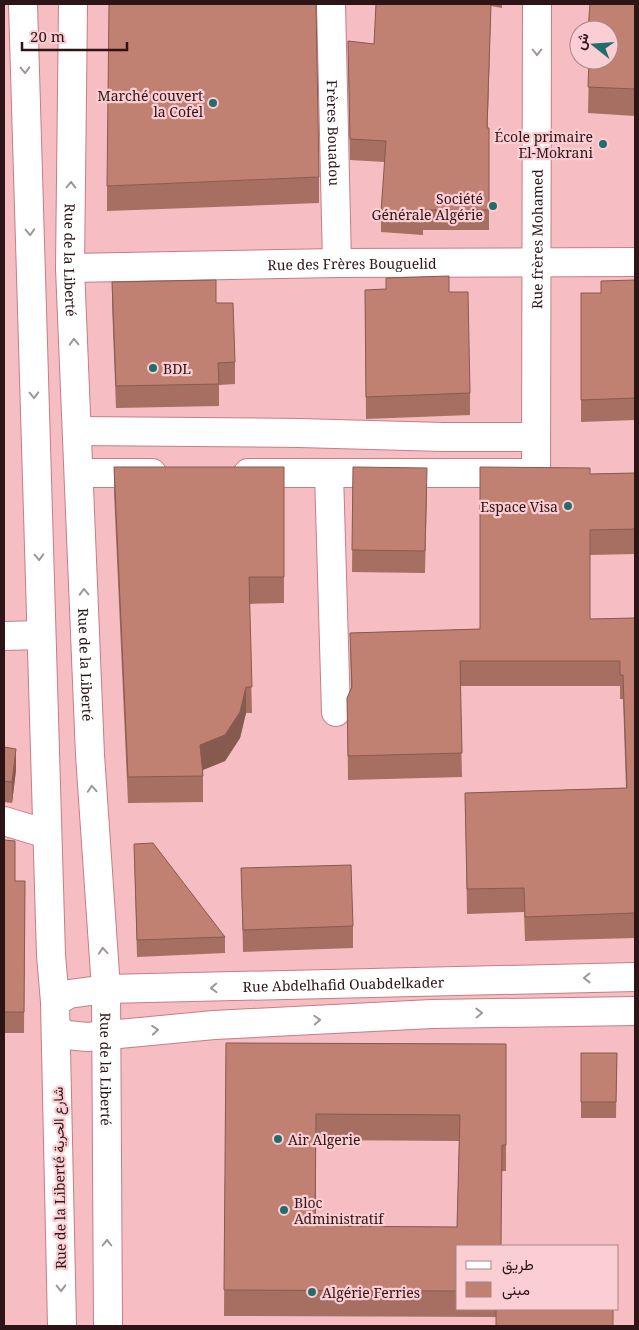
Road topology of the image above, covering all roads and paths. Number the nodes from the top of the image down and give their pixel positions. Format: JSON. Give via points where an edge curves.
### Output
{"nodes":[{"id":1,"x":24,"y":4,"type":"edge"},
{"id":2,"x":73,"y":4,"type":"edge"},
{"id":3,"x":331,"y":4,"type":"edge"},
{"id":4,"x":537,"y":4,"type":"edge"},
{"id":5,"x":537,"y":262,"type":"junction"},
{"id":6,"x":635,"y":262,"type":"edge"},
{"id":7,"x":338,"y":263,"type":"junction"},
{"id":8,"x":70,"y":268,"type":"junction"},
{"id":9,"x":77,"y":431,"type":"junction"},
{"id":10,"x":536,"y":437,"type":"junction"},
{"id":11,"x":79,"y":473,"type":"junction"},
{"id":12,"x":175,"y":473,"type":"edge"},
{"id":13,"x":223,"y":473,"type":"edge"},
{"id":14,"x":329,"y":473,"type":"junction"},
{"id":15,"x":4,"y":636,"type":"edge"},
{"id":16,"x":41,"y":636,"type":"junction"},
{"id":17,"x":336,"y":712,"type":"dead end"},
{"id":18,"x":4,"y":821,"type":"edge"},
{"id":19,"x":48,"y":834,"type":"junction"},
{"id":20,"x":635,"y":977,"type":"edge"},
{"id":21,"x":106,"y":989,"type":"junction"},
{"id":22,"x":56,"y":1002,"type":"junction"},
{"id":23,"x":635,"y":1011,"type":"edge"},
{"id":24,"x":56,"y":1029,"type":"junction"},
{"id":25,"x":106,"y":1035,"type":"junction"},
{"id":26,"x":62,"y":1326,"type":"edge"},
{"id":27,"x":108,"y":1326,"type":"edge"}],
"edges":[{"from":1,"to":16,"type":"street","one_way":true},
{"from":8,"to":2,"type":"street","name":"Rue de la Liberté","one_way":true},
{"from":3,"to":7,"type":"street","name":"Frères Bouadou"},
{"from":4,"to":5,"type":"street","name":"Rue frères Mohamed","one_way":true},
{"from":5,"to":6,"type":"street","name":"Rue des Frères Bouguelid"},
{"from":5,"to":7,"type":"street","name":"Rue des Frères Bouguelid"},
{"from":5,"to":10,"type":"street","name":"Rue frères Mohamed"},
{"from":7,"to":8,"type":"street","name":"Rue des Frères Bouguelid"},
{"from":9,"to":8,"type":"street","name":"Rue de la Liberté","one_way":true},
{"from":9,"to":10,"type":"street"},
{"from":9,"to":11,"type":"street","name":"Rue de la Liberté"},
{"from":10,"to":14,"type":"street","name":"Rue frères Mohamed","via":[[536,474]]},
{"from":11,"to":12,"type":"street"},
{"from":21,"to":11,"type":"street","name":"Rue de la Liberté","one_way":true,"via":[[90,755]]},
{"from":13,"to":14,"type":"street"},
{"from":14,"to":17,"type":"street"},
{"from":15,"to":16,"type":"street"},
{"from":16,"to":19,"type":"street"},
{"from":18,"to":19,"type":"street"},
{"from":19,"to":22,"type":"street","via":[[51,955]]},
{"from":20,"to":21,"type":"street","name":"Rue Abdelhafid Ouabdelkader","one_way":true},
{"from":21,"to":22,"type":"street","name":"Rue Abdelhafid Ouabdelkader","via":[[69,994]]},
{"from":21,"to":25,"type":"street","name":"Rue de la Liberté"},
{"from":22,"to":24,"type":"street"},
{"from":25,"to":23,"type":"street","one_way":true,"via":[[214,1025],[432,1014]]},
{"from":24,"to":25,"type":"street","via":[[67,1035]]},
{"from":24,"to":26,"type":"street","name":"Rue de la Liberté شارع الحرية","one_way":true},
{"from":27,"to":25,"type":"street","name":"Rue de la Liberté","one_way":true}]}
